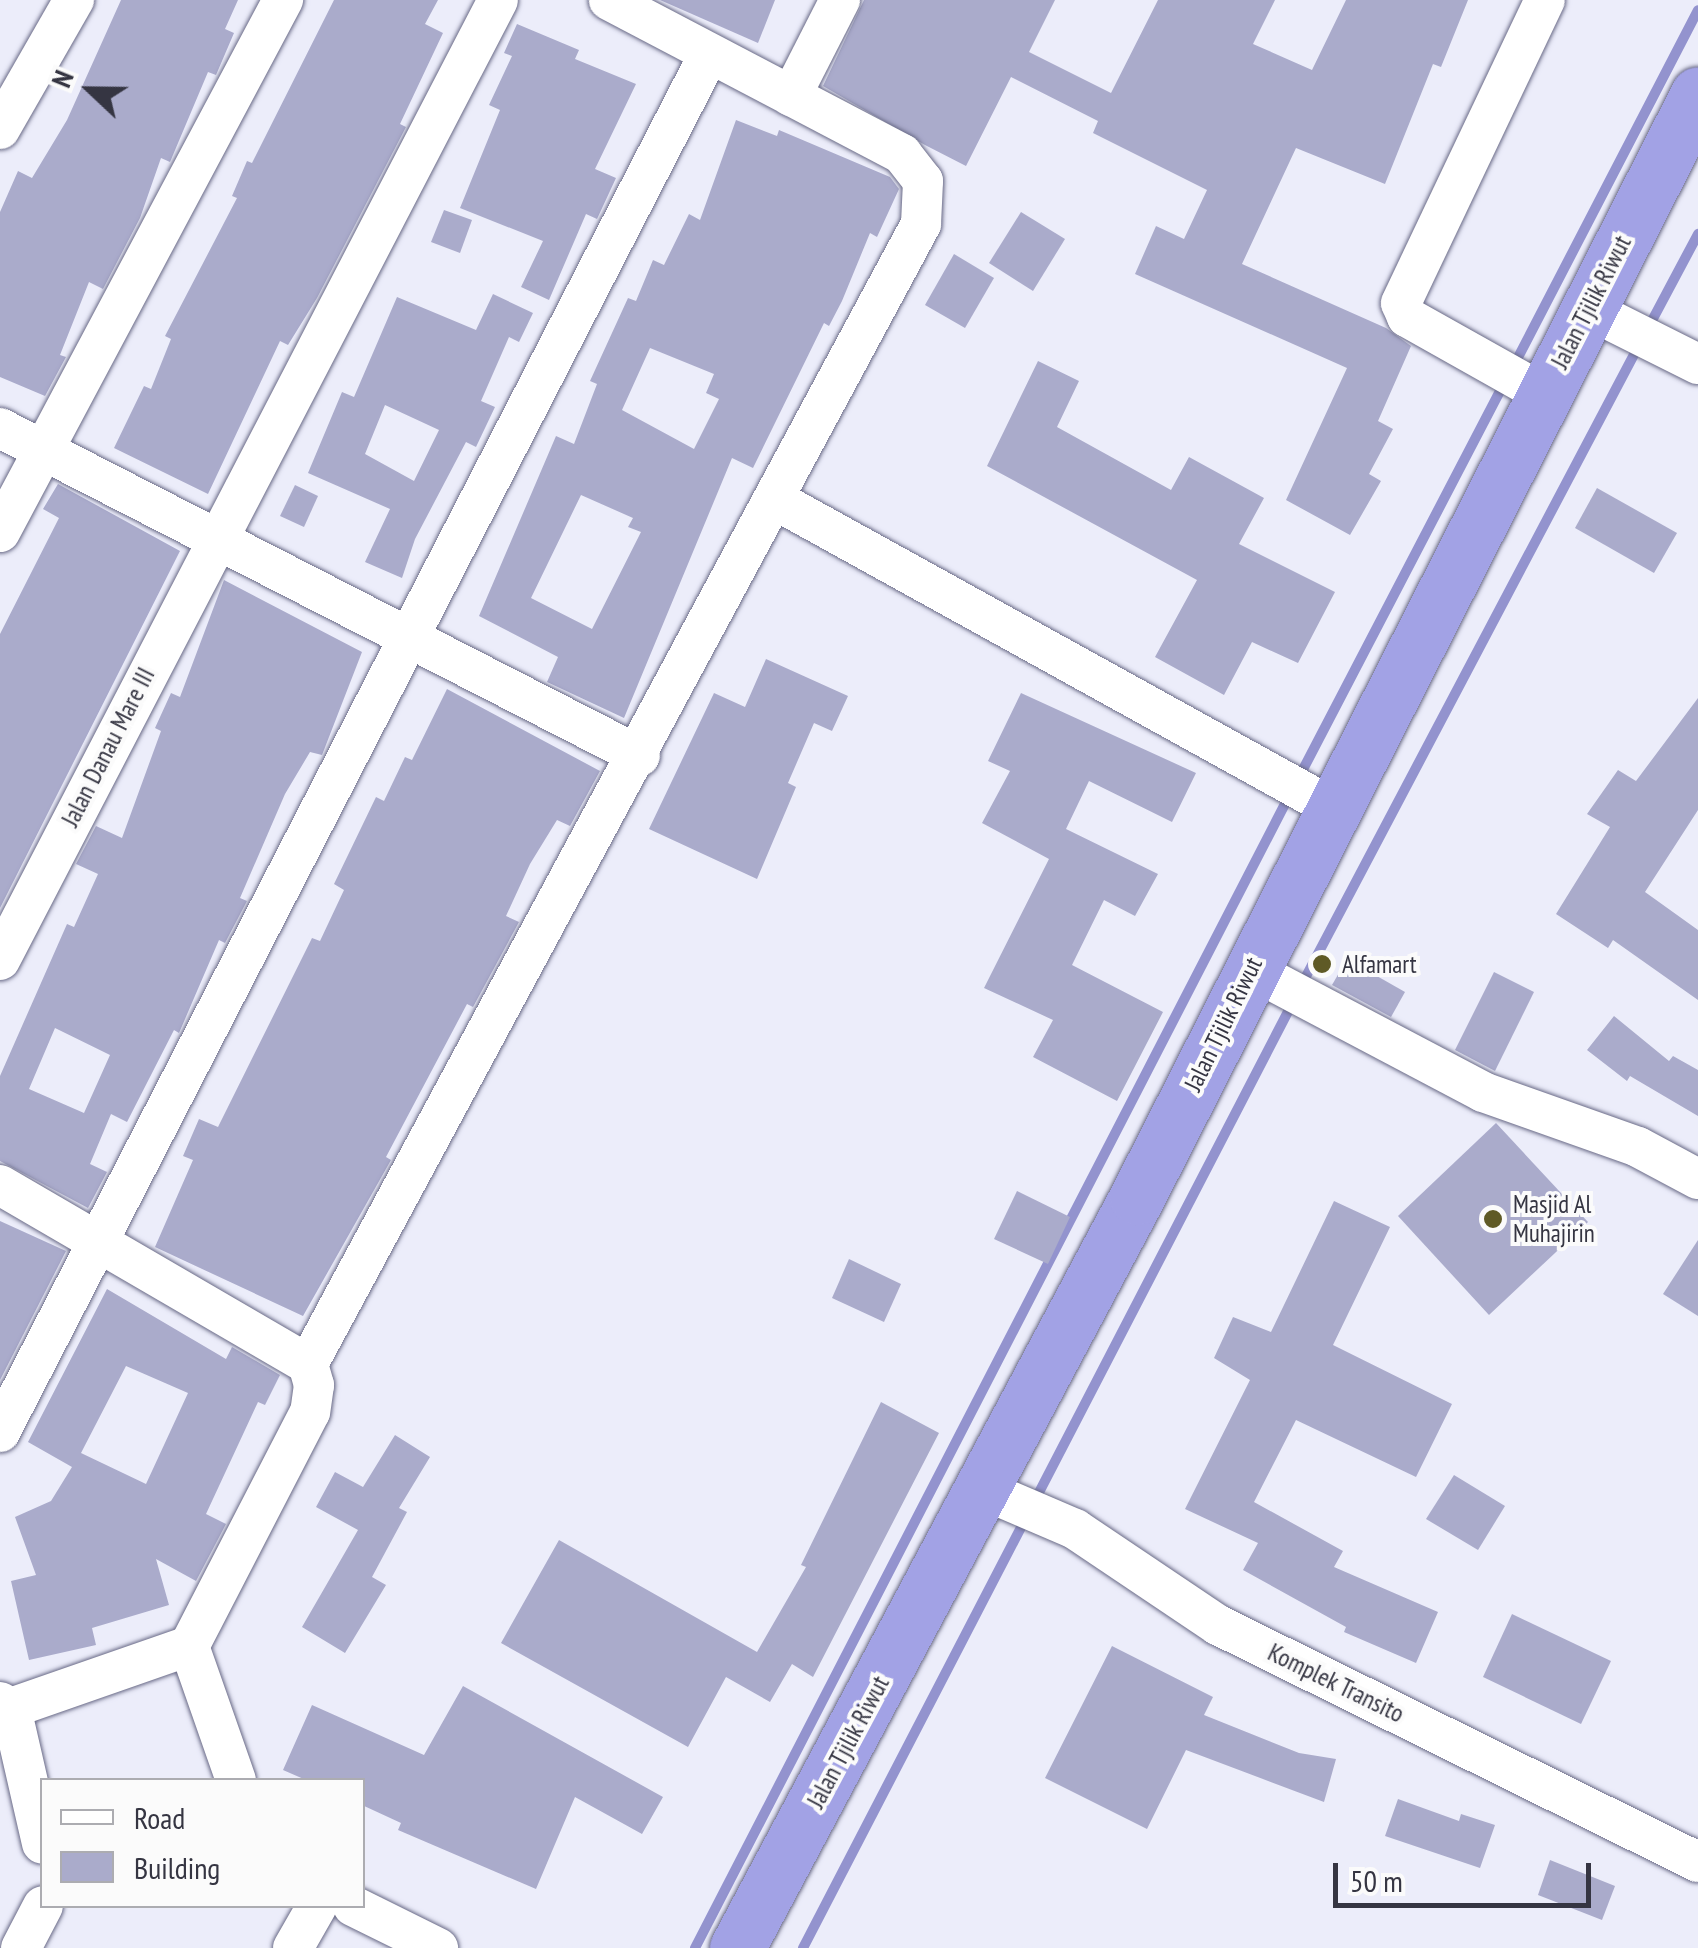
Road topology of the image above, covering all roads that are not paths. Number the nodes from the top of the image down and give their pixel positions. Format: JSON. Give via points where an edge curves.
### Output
{"nodes":[{"id":1,"x":74,"y":0,"type":"edge"},
{"id":2,"x":283,"y":0,"type":"edge"},
{"id":3,"x":498,"y":0,"type":"edge"},
{"id":4,"x":609,"y":0,"type":"edge"},
{"id":5,"x":840,"y":0,"type":"edge"},
{"id":6,"x":1545,"y":0,"type":"edge"},
{"id":7,"x":708,"y":54,"type":"junction"},
{"id":8,"x":1698,"y":94,"type":"edge"},
{"id":9,"x":791,"y":96,"type":"junction"},
{"id":10,"x":0,"y":129,"type":"edge"},
{"id":11,"x":1588,"y":309,"type":"junction"},
{"id":12,"x":1698,"y":364,"type":"edge"},
{"id":13,"x":1544,"y":394,"type":"junction"},
{"id":14,"x":0,"y":428,"type":"edge"},
{"id":15,"x":41,"y":450,"type":"junction"},
{"id":16,"x":774,"y":499,"type":"junction"},
{"id":17,"x":0,"y":532,"type":"edge"},
{"id":18,"x":217,"y":535,"type":"junction"},
{"id":19,"x":407,"y":639,"type":"junction"},
{"id":20,"x":640,"y":756,"type":"junction"},
{"id":21,"x":1333,"y":808,"type":"junction"},
{"id":22,"x":0,"y":960,"type":"edge"},
{"id":23,"x":1250,"y":968,"type":"junction"},
{"id":24,"x":1698,"y":1179,"type":"edge"},
{"id":25,"x":0,"y":1185,"type":"edge"},
{"id":26,"x":101,"y":1242,"type":"junction"},
{"id":27,"x":308,"y":1364,"type":"junction"},
{"id":28,"x":0,"y":1432,"type":"edge"},
{"id":29,"x":984,"y":1490,"type":"junction"},
{"id":30,"x":189,"y":1646,"type":"junction"},
{"id":31,"x":5,"y":1705,"type":"edge"},
{"id":32,"x":235,"y":1778,"type":"edge"},
{"id":33,"x":40,"y":1836,"type":"edge"},
{"id":34,"x":1698,"y":1862,"type":"edge"},
{"id":35,"x":42,"y":1908,"type":"edge"},
{"id":36,"x":317,"y":1908,"type":"edge"},
{"id":37,"x":357,"y":1908,"type":"edge"},
{"id":38,"x":21,"y":1948,"type":"edge"},
{"id":39,"x":294,"y":1948,"type":"edge"},
{"id":40,"x":438,"y":1948,"type":"edge"},
{"id":41,"x":737,"y":1948,"type":"edge"}],
"edges":[{"from":1,"to":10,"type":"street"},
{"from":2,"to":15,"type":"street"},
{"from":3,"to":18,"type":"street","name":"Jalan Danau Mare III"},
{"from":4,"to":7,"type":"street"},
{"from":5,"to":9,"type":"street"},
{"from":6,"to":13,"type":"street","via":[[1400,303],[1407,317]]},
{"from":7,"to":9,"type":"street"},
{"from":7,"to":19,"type":"street"},
{"from":8,"to":11,"type":"highway","name":"Jalan Tjilik Riwut"},
{"from":9,"to":16,"type":"street","via":[[902,154],[918,169],[924,205],[922,224]]},
{"from":11,"to":12,"type":"street"},
{"from":11,"to":13,"type":"highway","name":"Jalan Tjilik Riwut"},
{"from":13,"to":21,"type":"highway","name":"Jalan Tjilik Riwut"},
{"from":14,"to":15,"type":"street"},
{"from":15,"to":17,"type":"street"},
{"from":15,"to":18,"type":"street"},
{"from":16,"to":20,"type":"street"},
{"from":16,"to":21,"type":"street"},
{"from":18,"to":19,"type":"street"},
{"from":18,"to":22,"type":"street","name":"Jalan Danau Mare III"},
{"from":19,"to":20,"type":"street"},
{"from":19,"to":26,"type":"street"},
{"from":20,"to":27,"type":"street"},
{"from":21,"to":23,"type":"highway","name":"Jalan Tjilik Riwut"},
{"from":23,"to":24,"type":"street","via":[[1484,1092],[1638,1147]]},
{"from":23,"to":29,"type":"highway","name":"Jalan Tjilik Riwut"},
{"from":25,"to":26,"type":"street"},
{"from":26,"to":27,"type":"street"},
{"from":26,"to":28,"type":"street"},
{"from":27,"to":30,"type":"street","via":[[314,1385],[310,1412]]},
{"from":29,"to":34,"type":"street","name":"Komplek Transito","via":[[1075,1529],[1218,1626]]},
{"from":29,"to":41,"type":"highway","name":"Jalan Tjilik Riwut"},
{"from":30,"to":31,"type":"street"},
{"from":30,"to":32,"type":"street"},
{"from":31,"to":33,"type":"street"},
{"from":35,"to":38,"type":"street"},
{"from":36,"to":39,"type":"street"},
{"from":37,"to":40,"type":"street"}]}
